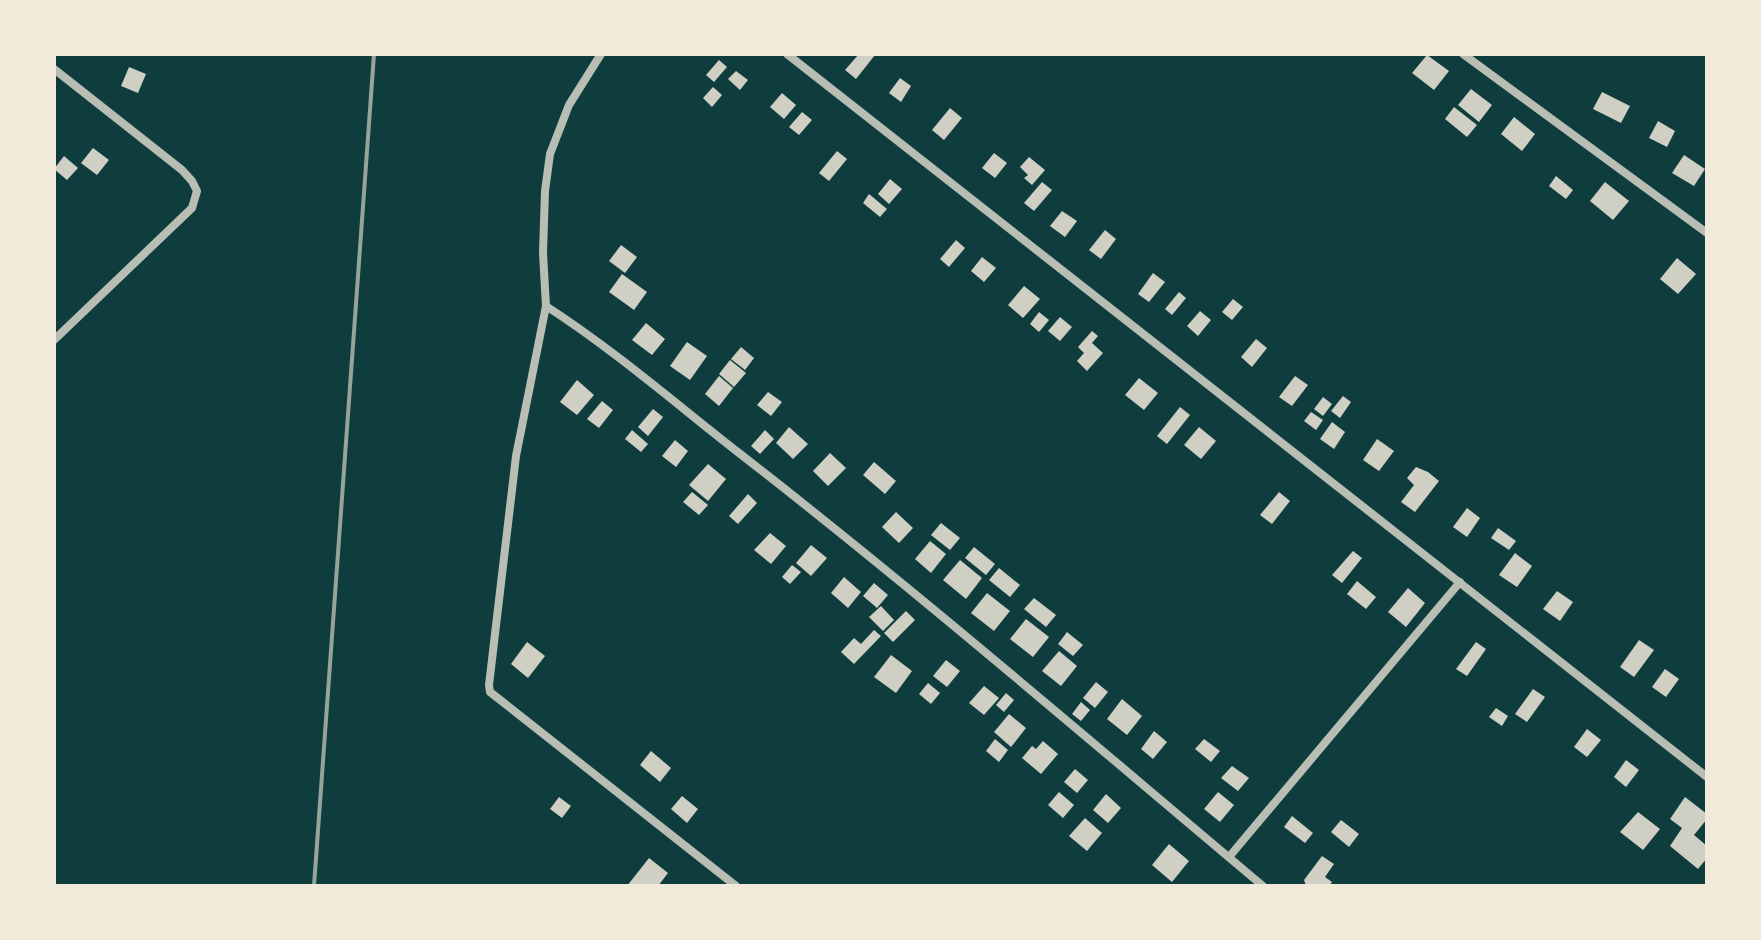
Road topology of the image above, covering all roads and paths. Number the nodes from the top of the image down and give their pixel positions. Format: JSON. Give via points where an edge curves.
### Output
{"nodes":[{"id":1,"x":601,"y":54,"type":"edge"},
{"id":2,"x":787,"y":54,"type":"edge"},
{"id":3,"x":1463,"y":54,"type":"edge"},
{"id":4,"x":54,"y":69,"type":"edge"},
{"id":5,"x":1707,"y":233,"type":"edge"},
{"id":6,"x":546,"y":306,"type":"junction"},
{"id":7,"x":54,"y":340,"type":"edge"},
{"id":8,"x":1460,"y":582,"type":"junction"},
{"id":9,"x":1707,"y":777,"type":"edge"},
{"id":10,"x":1229,"y":857,"type":"junction"},
{"id":11,"x":736,"y":886,"type":"edge"},
{"id":12,"x":1262,"y":886,"type":"edge"}],
"edges":[{"from":1,"to":6,"type":"street","via":[[569,105],[550,154],[543,237]]},
{"from":2,"to":8,"type":"street"},
{"from":3,"to":5,"type":"street"},
{"from":4,"to":7,"type":"street","via":[[182,170],[197,191],[192,208]]},
{"from":6,"to":10,"type":"street","via":[[645,376],[875,560]]},
{"from":6,"to":11,"type":"street","via":[[516,456],[490,692]]},
{"from":8,"to":9,"type":"street"},
{"from":8,"to":10,"type":"street"},
{"from":10,"to":12,"type":"street"}]}
